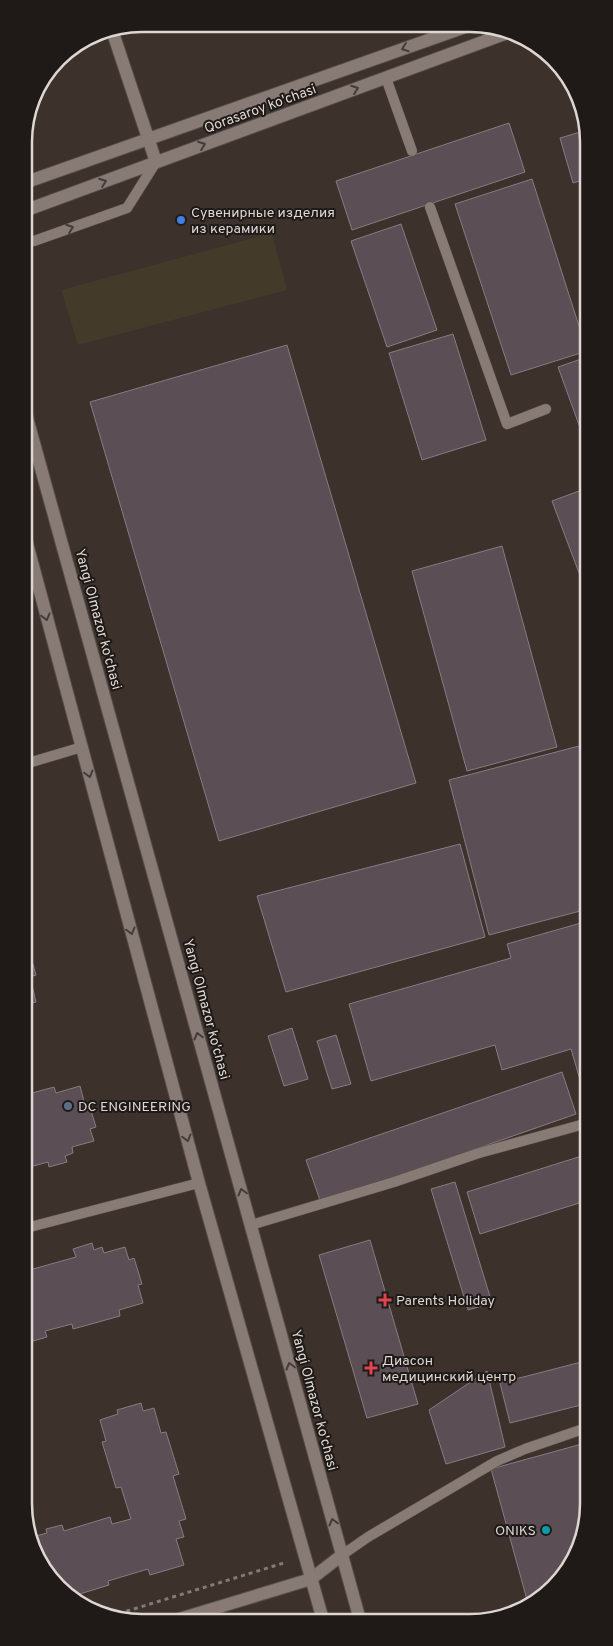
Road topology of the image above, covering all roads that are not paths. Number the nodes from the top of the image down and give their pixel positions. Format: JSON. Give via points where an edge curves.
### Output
{"nodes":[{"id":1,"x":451,"y":32,"type":"edge"},
{"id":2,"x":114,"y":36,"type":"edge"},
{"id":3,"x":498,"y":36,"type":"edge"},
{"id":4,"x":386,"y":78,"type":"junction"},
{"id":5,"x":148,"y":139,"type":"junction"},
{"id":6,"x":412,"y":151,"type":"dead end"},
{"id":7,"x":156,"y":162,"type":"junction"},
{"id":8,"x":33,"y":180,"type":"edge"},
{"id":9,"x":430,"y":207,"type":"dead end"},
{"id":10,"x":33,"y":208,"type":"edge"},
{"id":11,"x":33,"y":241,"type":"edge"},
{"id":12,"x":546,"y":409,"type":"dead end"},
{"id":13,"x":33,"y":439,"type":"edge"},
{"id":14,"x":33,"y":584,"type":"edge"},
{"id":15,"x":82,"y":748,"type":"junction"},
{"id":16,"x":33,"y":762,"type":"edge"},
{"id":17,"x":580,"y":1125,"type":"edge"},
{"id":18,"x":199,"y":1183,"type":"junction"},
{"id":19,"x":251,"y":1225,"type":"junction"},
{"id":20,"x":32,"y":1226,"type":"edge"},
{"id":21,"x":580,"y":1430,"type":"edge"},
{"id":22,"x":342,"y":1555,"type":"junction"},
{"id":23,"x":311,"y":1579,"type":"junction"},
{"id":24,"x":196,"y":1614,"type":"edge"},
{"id":25,"x":321,"y":1614,"type":"edge"},
{"id":26,"x":358,"y":1614,"type":"edge"}],
"edges":[{"from":1,"to":5,"type":"main road","name":"Qorasaroy ko'chasi","one_way":true},
{"from":2,"to":5,"type":"main road"},
{"from":3,"to":4,"type":"main road","name":"Qorasaroy ko'chasi"},
{"from":4,"to":6,"type":"lane"},
{"from":7,"to":4,"type":"main road","name":"Qorasaroy ko'chasi","one_way":true},
{"from":5,"to":7,"type":"main road"},
{"from":5,"to":8,"type":"main road","name":"Qorasaroy ko'chasi"},
{"from":10,"to":7,"type":"main road","name":"Qorasaroy ko'chasi","one_way":true},
{"from":11,"to":7,"type":"lane","one_way":true,"via":[[127,208]]},
{"from":9,"to":12,"type":"lane","via":[[507,424]]},
{"from":19,"to":13,"type":"main road","name":"Yangi Olmazor ko'chasi","one_way":true},
{"from":14,"to":15,"type":"main road","one_way":true},
{"from":15,"to":16,"type":"lane"},
{"from":15,"to":18,"type":"main road","one_way":true},
{"from":17,"to":19,"type":"lane","via":[[479,1152],[394,1182]]},
{"from":18,"to":20,"type":"lane"},
{"from":18,"to":23,"type":"main road"},
{"from":22,"to":19,"type":"main road","name":"Yangi Olmazor ko'chasi","one_way":true},
{"from":21,"to":22,"type":"lane","via":[[497,1461]]},
{"from":22,"to":23,"type":"main road"},
{"from":22,"to":26,"type":"main road","name":"Yangi Olmazor ko'chasi"},
{"from":23,"to":24,"type":"main road"},
{"from":23,"to":25,"type":"main road"}]}
